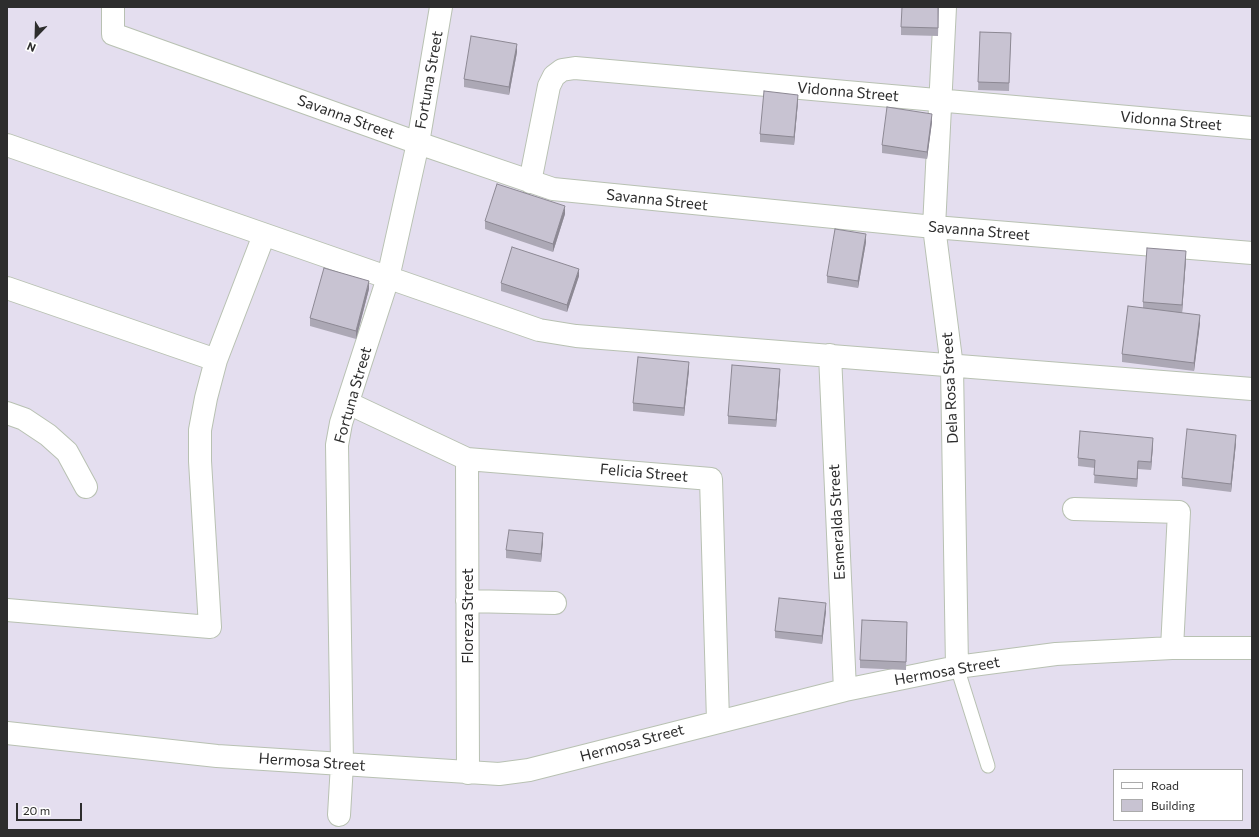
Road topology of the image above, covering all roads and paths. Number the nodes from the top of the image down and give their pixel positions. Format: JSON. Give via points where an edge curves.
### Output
{"nodes":[{"id":1,"x":113,"y":7,"type":"edge"},
{"id":2,"x":442,"y":7,"type":"edge"},
{"id":3,"x":945,"y":7,"type":"edge"},
{"id":4,"x":941,"y":100,"type":"junction"},
{"id":5,"x":1252,"y":128,"type":"edge"},
{"id":6,"x":418,"y":143,"type":"junction"},
{"id":7,"x":7,"y":145,"type":"edge"},
{"id":8,"x":530,"y":182,"type":"junction"},
{"id":9,"x":934,"y":227,"type":"junction"},
{"id":10,"x":264,"y":235,"type":"junction"},
{"id":11,"x":1252,"y":253,"type":"edge"},
{"id":12,"x":388,"y":278,"type":"junction"},
{"id":13,"x":7,"y":288,"type":"edge"},
{"id":14,"x":830,"y":355,"type":"junction"},
{"id":15,"x":216,"y":360,"type":"junction"},
{"id":16,"x":952,"y":367,"type":"junction"},
{"id":17,"x":1252,"y":389,"type":"edge"},
{"id":18,"x":348,"y":404,"type":"junction"},
{"id":19,"x":7,"y":413,"type":"edge"},
{"id":20,"x":467,"y":459,"type":"junction"},
{"id":21,"x":86,"y":487,"type":"dead end"},
{"id":22,"x":1074,"y":508,"type":"dead end"},
{"id":23,"x":468,"y":601,"type":"junction"},
{"id":24,"x":555,"y":602,"type":"dead end"},
{"id":25,"x":7,"y":610,"type":"edge"},
{"id":26,"x":1172,"y":648,"type":"junction"},
{"id":27,"x":1252,"y":648,"type":"edge"},
{"id":28,"x":958,"y":667,"type":"junction"},
{"id":29,"x":845,"y":690,"type":"junction"},
{"id":30,"x":718,"y":721,"type":"junction"},
{"id":31,"x":7,"y":733,"type":"edge"},
{"id":32,"x":342,"y":764,"type":"junction"},
{"id":33,"x":988,"y":766,"type":"dead end"},
{"id":34,"x":468,"y":773,"type":"junction"},
{"id":35,"x":339,"y":815,"type":"dead end"}],
"edges":[{"from":1,"to":6,"type":"street","name":"Savanna Street","via":[[113,34]]},
{"from":2,"to":6,"type":"street","name":"Fortuna Street"},
{"from":3,"to":4,"type":"street","name":"Dela Rosa Street"},
{"from":4,"to":5,"type":"street","name":"Vidonna Street"},
{"from":4,"to":8,"type":"street","name":"Vidonna Street","via":[[591,69],[562,70],[554,76],[549,86]]},
{"from":4,"to":9,"type":"street","name":"Dela Rosa Street"},
{"from":6,"to":8,"type":"street","name":"Savanna Street"},
{"from":6,"to":12,"type":"street","name":"Fortuna Street"},
{"from":7,"to":10,"type":"street"},
{"from":8,"to":9,"type":"street","name":"Savanna Street","via":[[553,189]]},
{"from":9,"to":11,"type":"street","name":"Savanna Street"},
{"from":9,"to":16,"type":"street","name":"Dela Rosa Street"},
{"from":10,"to":12,"type":"street"},
{"from":10,"to":15,"type":"street"},
{"from":12,"to":14,"type":"street","via":[[547,331],[576,336]]},
{"from":12,"to":18,"type":"street","name":"Fortuna Street"},
{"from":13,"to":15,"type":"street"},
{"from":14,"to":16,"type":"street"},
{"from":14,"to":29,"type":"street","name":"Esmeralda Street"},
{"from":15,"to":25,"type":"street","via":[[200,430],[210,627]]},
{"from":16,"to":17,"type":"street"},
{"from":16,"to":28,"type":"street","name":"Dela Rosa Street"},
{"from":18,"to":20,"type":"street","name":"Felicia Street"},
{"from":18,"to":32,"type":"street","name":"Fortuna Street","via":[[337,444]]},
{"from":19,"to":21,"type":"street","via":[[24,419],[67,452]]},
{"from":20,"to":23,"type":"street","name":"Floreza Street"},
{"from":20,"to":30,"type":"street","name":"Felicia Street","via":[[711,479]]},
{"from":22,"to":26,"type":"street","via":[[1179,512]]},
{"from":23,"to":24,"type":"street"},
{"from":23,"to":34,"type":"street","name":"Floreza Street"},
{"from":26,"to":27,"type":"street","name":"Hermosa Street"},
{"from":26,"to":28,"type":"street","name":"Hermosa Street","via":[[1056,654]]},
{"from":28,"to":29,"type":"street","name":"Hermosa Street"},
{"from":28,"to":33,"type":"lane","name":"Dela Rosa Street"},
{"from":29,"to":30,"type":"street","name":"Hermosa Street"},
{"from":30,"to":34,"type":"street","name":"Hermosa Street","via":[[529,770],[499,774]]},
{"from":31,"to":32,"type":"street","name":"Hermosa Street","via":[[217,756]]},
{"from":32,"to":34,"type":"street","name":"Hermosa Street"},
{"from":32,"to":35,"type":"street","name":"Fortuna Street"}]}
